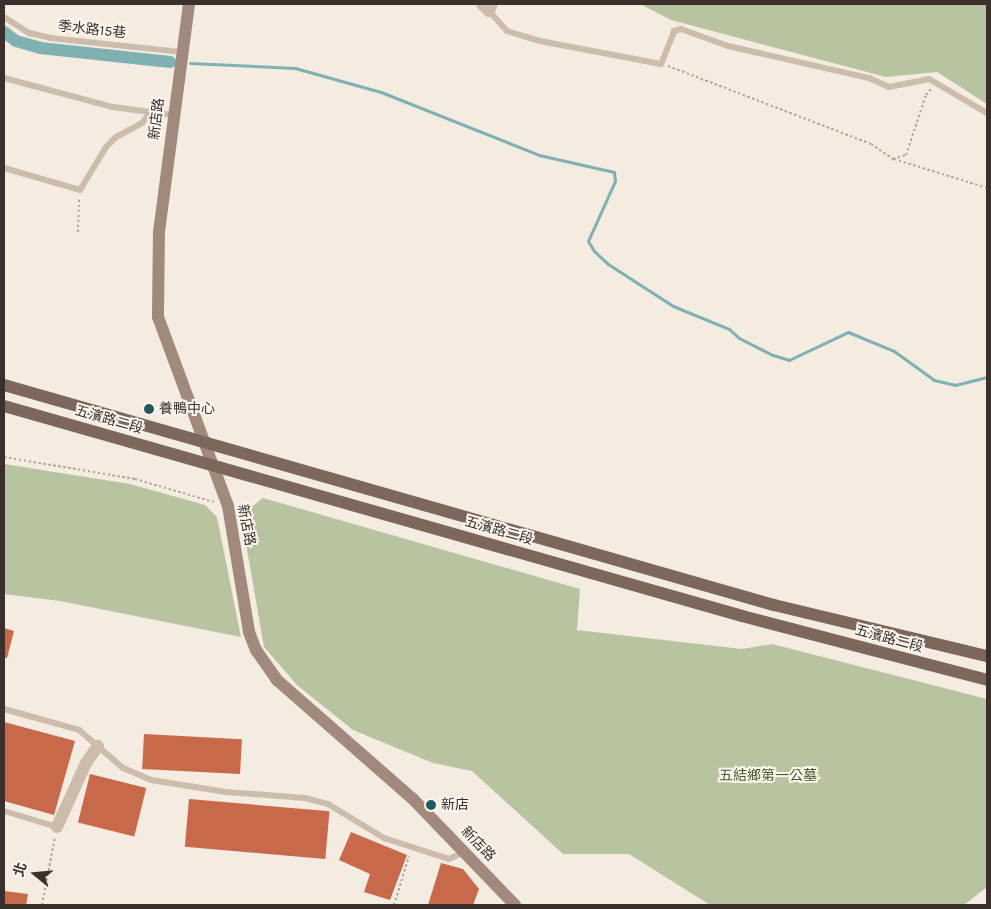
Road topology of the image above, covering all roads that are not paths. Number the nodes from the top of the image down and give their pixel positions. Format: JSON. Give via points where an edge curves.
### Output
{"nodes":[{"id":1,"x":188,"y":4,"type":"edge"},
{"id":2,"x":488,"y":6,"type":"edge"},
{"id":3,"x":4,"y":17,"type":"edge"},
{"id":4,"x":182,"y":52,"type":"junction"},
{"id":5,"x":4,"y":78,"type":"edge"},
{"id":6,"x":151,"y":111,"type":"junction"},
{"id":7,"x":987,"y":113,"type":"edge"},
{"id":8,"x":172,"y":115,"type":"junction"},
{"id":9,"x":4,"y":168,"type":"edge"},
{"id":10,"x":4,"y":385,"type":"edge"},
{"id":11,"x":4,"y":406,"type":"edge"},
{"id":12,"x":204,"y":442,"type":"junction"},
{"id":13,"x":211,"y":465,"type":"junction"},
{"id":14,"x":987,"y":656,"type":"edge"},
{"id":15,"x":987,"y":680,"type":"edge"},
{"id":16,"x":4,"y":709,"type":"edge"},
{"id":17,"x":98,"y":746,"type":"junction"},
{"id":18,"x":4,"y":811,"type":"edge"},
{"id":19,"x":57,"y":828,"type":"joint"},
{"id":20,"x":465,"y":852,"type":"junction"},
{"id":21,"x":515,"y":905,"type":"edge"}],
"edges":[{"from":1,"to":4,"type":"street","name":"新店路"},
{"from":2,"to":7,"type":"lane","via":[[507,31],[540,41],[661,64],[674,31],[681,29],[728,46],[869,78],[889,87],[929,79]]},
{"from":3,"to":4,"type":"lane","name":"季水路15巷","via":[[29,33],[50,38]]},
{"from":4,"to":8,"type":"street","name":"新店路"},
{"from":5,"to":6,"type":"lane","via":[[113,107]]},
{"from":6,"to":8,"type":"lane"},
{"from":6,"to":9,"type":"lane","via":[[142,123],[116,137],[106,147],[80,190]]},
{"from":8,"to":12,"type":"street","name":"新店路","via":[[159,231],[158,317]]},
{"from":10,"to":12,"type":"main road","name":"五濱路二段"},
{"from":11,"to":13,"type":"main road","name":"五濱路二段"},
{"from":12,"to":13,"type":"street","name":"新店路"},
{"from":12,"to":14,"type":"main road","name":"五濱路二段","via":[[774,605]]},
{"from":13,"to":15,"type":"main road","name":"五濱路二段","via":[[742,616]]},
{"from":13,"to":20,"type":"street","name":"新店路","via":[[228,506],[249,632],[256,650],[277,680],[412,798]]},
{"from":16,"to":17,"type":"lane","via":[[79,730]]},
{"from":17,"to":19,"type":"street","via":[[86,763]]},
{"from":17,"to":20,"type":"lane","via":[[123,768],[151,780],[226,792],[305,798],[328,804],[384,838],[449,859]]},
{"from":18,"to":19,"type":"lane"},
{"from":20,"to":21,"type":"street","name":"新店路"}]}
